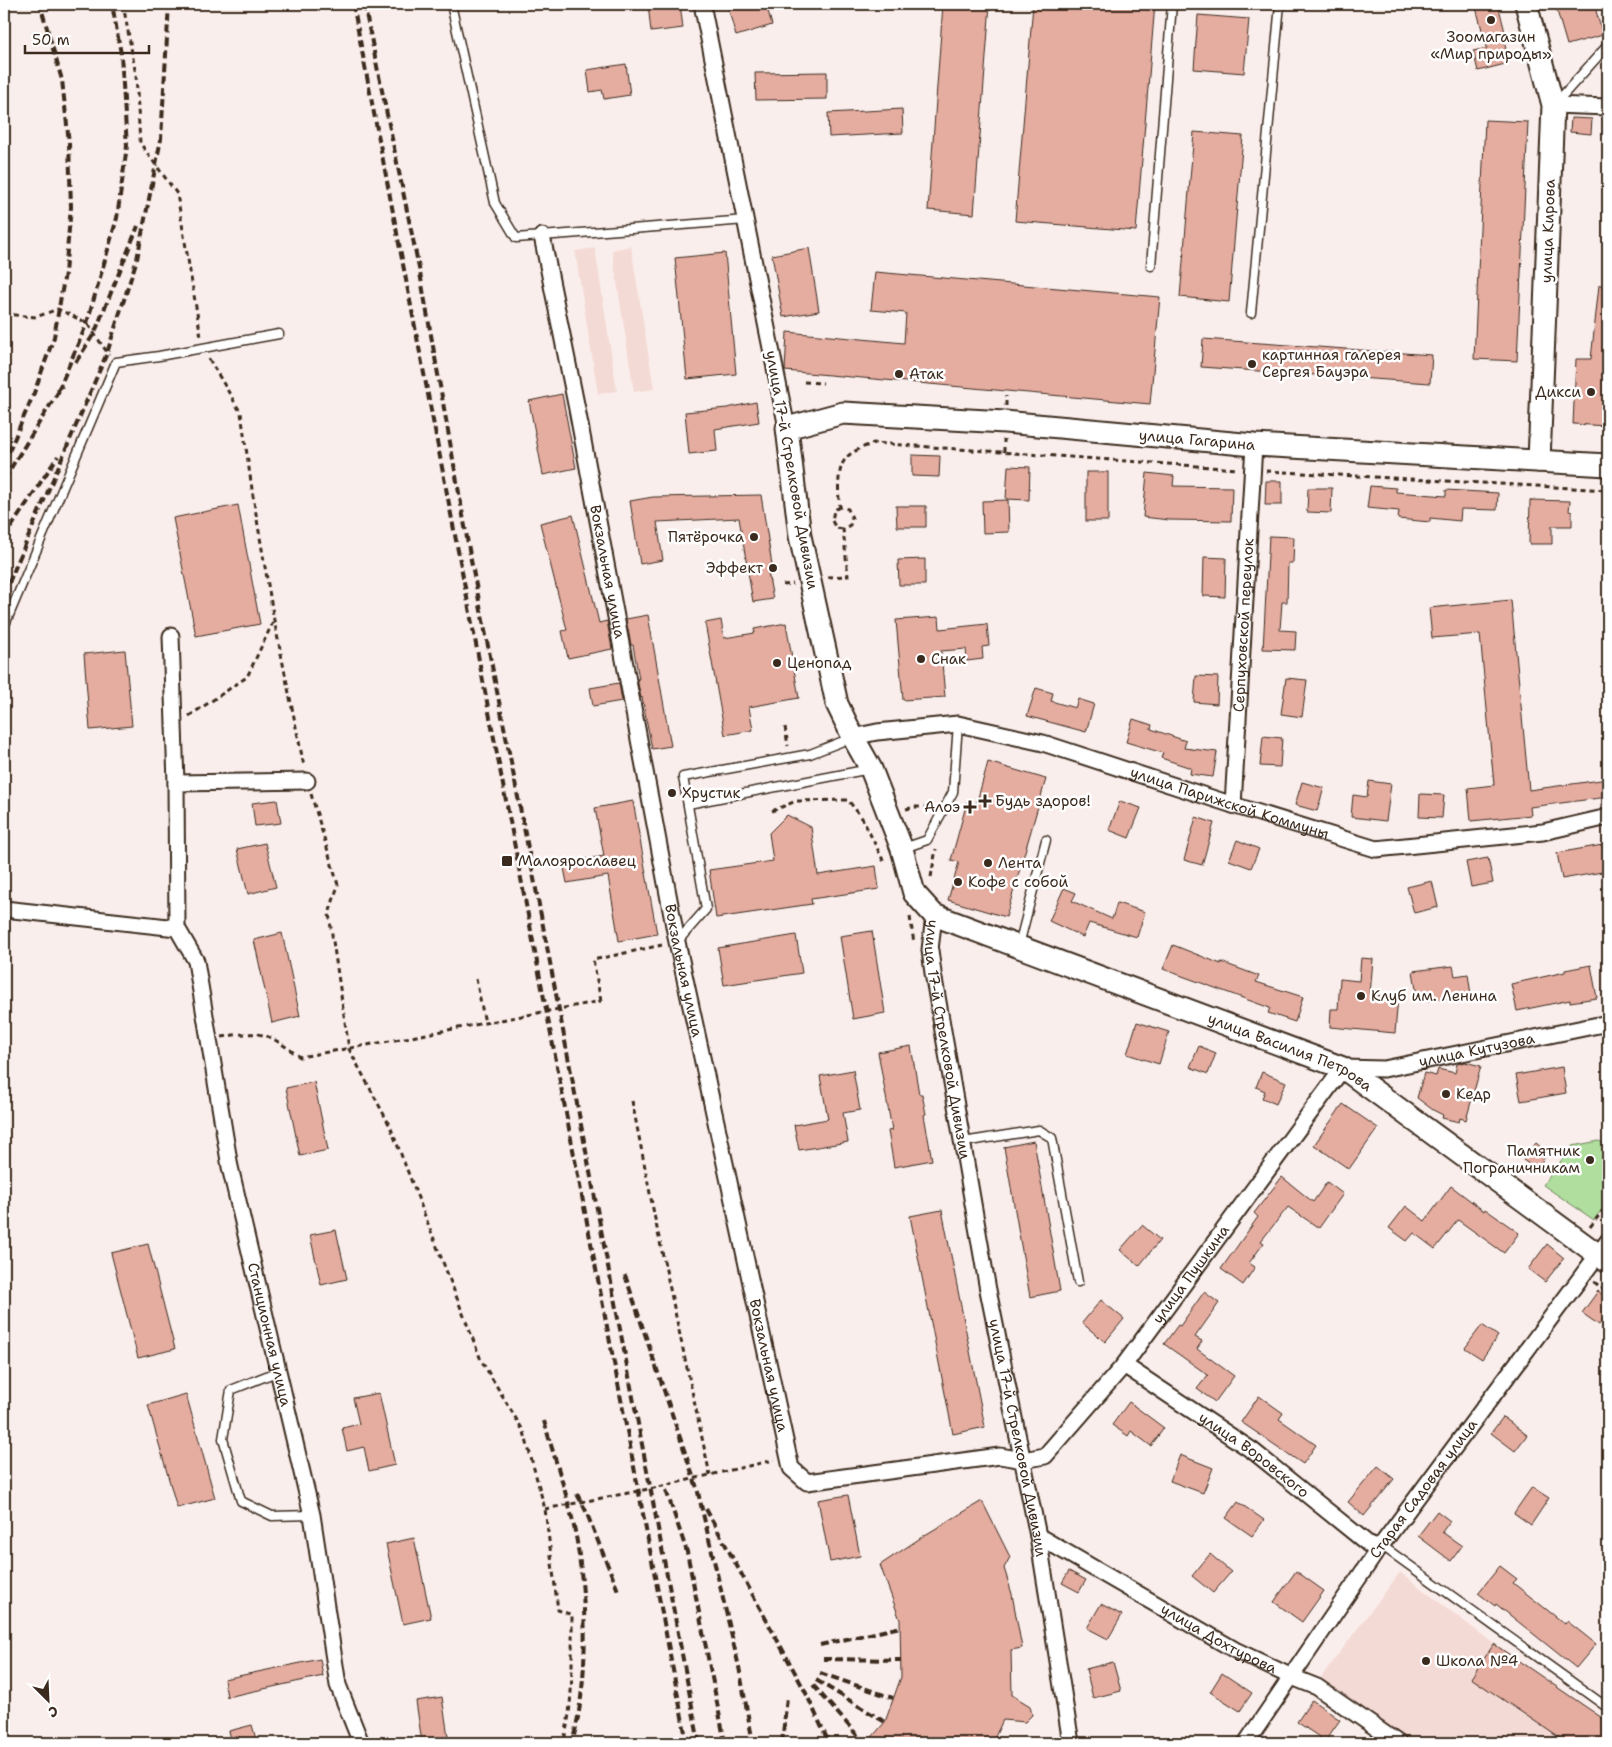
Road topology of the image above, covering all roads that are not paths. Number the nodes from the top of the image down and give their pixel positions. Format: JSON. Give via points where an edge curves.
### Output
{"nodes":[{"id":1,"x":451,"y":4,"type":"edge"},
{"id":2,"x":702,"y":4,"type":"edge"},
{"id":3,"x":1172,"y":4,"type":"edge"},
{"id":4,"x":1280,"y":4,"type":"edge"},
{"id":5,"x":1526,"y":4,"type":"edge"},
{"id":6,"x":1608,"y":45,"type":"edge"},
{"id":7,"x":1553,"y":105,"type":"junction"},
{"id":8,"x":1608,"y":107,"type":"edge"},
{"id":9,"x":746,"y":220,"type":"junction"},
{"id":10,"x":542,"y":236,"type":"junction"},
{"id":11,"x":1151,"y":266,"type":"dead end"},
{"id":12,"x":1251,"y":313,"type":"dead end"},
{"id":13,"x":279,"y":334,"type":"dead end"},
{"id":14,"x":787,"y":428,"type":"junction"},
{"id":15,"x":1254,"y":445,"type":"junction"},
{"id":16,"x":1538,"y":461,"type":"junction"},
{"id":17,"x":1608,"y":465,"type":"edge"},
{"id":18,"x":4,"y":626,"type":"edge"},
{"id":19,"x":171,"y":636,"type":"dead end"},
{"id":20,"x":958,"y":724,"type":"junction"},
{"id":21,"x":853,"y":737,"type":"junction"},
{"id":22,"x":871,"y":769,"type":"junction"},
{"id":23,"x":307,"y":780,"type":"road end"},
{"id":24,"x":176,"y":783,"type":"junction"},
{"id":25,"x":688,"y":804,"type":"junction"},
{"id":26,"x":1233,"y":805,"type":"junction"},
{"id":27,"x":1608,"y":817,"type":"edge"},
{"id":28,"x":1046,"y":840,"type":"dead end"},
{"id":29,"x":902,"y":849,"type":"junction"},
{"id":30,"x":4,"y":909,"type":"edge"},
{"id":31,"x":934,"y":915,"type":"junction"},
{"id":32,"x":177,"y":928,"type":"junction"},
{"id":33,"x":677,"y":942,"type":"junction"},
{"id":34,"x":1018,"y":947,"type":"junction"},
{"id":35,"x":1608,"y":1023,"type":"edge"},
{"id":36,"x":1343,"y":1068,"type":"junction"},
{"id":37,"x":963,"y":1142,"type":"junction"},
{"id":38,"x":1605,"y":1252,"type":"edge"},
{"id":39,"x":1078,"y":1282,"type":"dead end"},
{"id":40,"x":1124,"y":1365,"type":"junction"},
{"id":41,"x":279,"y":1372,"type":"junction"},
{"id":42,"x":1023,"y":1460,"type":"junction"},
{"id":43,"x":312,"y":1515,"type":"junction"},
{"id":44,"x":1038,"y":1536,"type":"junction"},
{"id":45,"x":1379,"y":1548,"type":"junction"},
{"id":46,"x":1292,"y":1678,"type":"junction"},
{"id":47,"x":1608,"y":1708,"type":"edge"},
{"id":48,"x":360,"y":1743,"type":"edge"},
{"id":49,"x":1071,"y":1743,"type":"edge"},
{"id":50,"x":1246,"y":1743,"type":"edge"},
{"id":51,"x":1398,"y":1743,"type":"edge"}],
"edges":[{"from":1,"to":10,"type":"lane","via":[[495,203],[516,238]]},
{"from":2,"to":9,"type":"street","name":"улица 17-й Стрелковой Дивизии"},
{"from":3,"to":11,"type":"lane"},
{"from":4,"to":12,"type":"lane"},
{"from":5,"to":7,"type":"main road","name":"улица Кирова"},
{"from":6,"to":7,"type":"lane"},
{"from":7,"to":8,"type":"street"},
{"from":7,"to":16,"type":"main road","name":"улица Кирова"},
{"from":9,"to":10,"type":"lane"},
{"from":9,"to":14,"type":"street","name":"улица 17-й Стрелковой Дивизии"},
{"from":10,"to":33,"type":"street","name":"Вокзальная улица"},
{"from":13,"to":18,"type":"lane","via":[[116,362]]},
{"from":14,"to":15,"type":"main road","name":"улица Гагарина","via":[[843,413],[1005,422]]},
{"from":14,"to":21,"type":"main road","name":"улица 17-й Стрелковой Дивизии","via":[[800,536],[809,580],[837,704]]},
{"from":15,"to":16,"type":"main road","name":"улица Гагарина"},
{"from":15,"to":26,"type":"street","name":"Серпуховской переулок"},
{"from":16,"to":17,"type":"main road","name":"улица Гагарина"},
{"from":19,"to":24,"type":"street"},
{"from":20,"to":21,"type":"street","name":"улица Парижской Коммуны"},
{"from":20,"to":26,"type":"street","name":"улица Парижской Коммуны","via":[[1043,742]]},
{"from":20,"to":29,"type":"lane","via":[[953,792],[927,840]]},
{"from":21,"to":22,"type":"main road","name":"улица 17-й Стрелковой Дивизии"},
{"from":21,"to":25,"type":"lane","via":[[810,754],[683,777]]},
{"from":22,"to":25,"type":"lane"},
{"from":22,"to":29,"type":"main road","name":"улица 17-й Стрелковой Дивизии"},
{"from":23,"to":24,"type":"street"},
{"from":24,"to":32,"type":"street"},
{"from":25,"to":33,"type":"lane","via":[[706,909]]},
{"from":26,"to":27,"type":"street","name":"улица Парижской Коммуны","via":[[1376,849],[1543,832]]},
{"from":28,"to":34,"type":"lane"},
{"from":29,"to":31,"type":"main road","name":"улица 17-й Стрелковой Дивизии","via":[[914,893]]},
{"from":30,"to":32,"type":"street"},
{"from":31,"to":34,"type":"main road","name":"улица Василия Петрова"},
{"from":31,"to":37,"type":"street","name":"улица 17-й Стрелковой Дивизии","via":[[930,950]]},
{"from":32,"to":41,"type":"street","name":"Станционная улица","via":[[196,961],[230,1167]]},
{"from":33,"to":42,"type":"street","name":"Вокзальная улица","via":[[791,1468],[806,1482],[1000,1456]]},
{"from":34,"to":36,"type":"main road","name":"улица Василия Петрова"},
{"from":35,"to":36,"type":"street","name":"улица Кутузова","via":[[1384,1069]]},
{"from":36,"to":38,"type":"main road","name":"улица Василия Петрова"},
{"from":36,"to":40,"type":"street","name":"улица Пушкина"},
{"from":37,"to":39,"type":"lane","via":[[1039,1130],[1052,1138]]},
{"from":37,"to":42,"type":"street","name":"улица 17-й Стрелковой Дивизии","via":[[988,1290]]},
{"from":38,"to":45,"type":"street","name":"Старая Садовая улица","via":[[1582,1274]]},
{"from":40,"to":42,"type":"street","name":"улица Пушкина","via":[[1045,1456]]},
{"from":40,"to":45,"type":"street","name":"улица Воровского","via":[[1253,1451]]},
{"from":41,"to":43,"type":"street","name":"Станционная улица"},
{"from":41,"to":43,"type":"lane","via":[[232,1390],[224,1439],[241,1501],[272,1516]]},
{"from":42,"to":44,"type":"street","name":"улица 17-й Стрелковой Дивизии"},
{"from":43,"to":48,"type":"street","name":"Станционная улица","via":[[338,1685]]},
{"from":44,"to":46,"type":"street","name":"улица Дохтурова","via":[[1235,1650]]},
{"from":44,"to":49,"type":"street","name":"улица 17-й Стрелковой Дивизии"},
{"from":45,"to":46,"type":"street","name":"Старая Садовая улица"},
{"from":45,"to":47,"type":"lane"},
{"from":46,"to":50,"type":"street","name":"Старая Садовая улица"},
{"from":46,"to":51,"type":"street","name":"улица Дохтурова","via":[[1317,1686]]}]}
